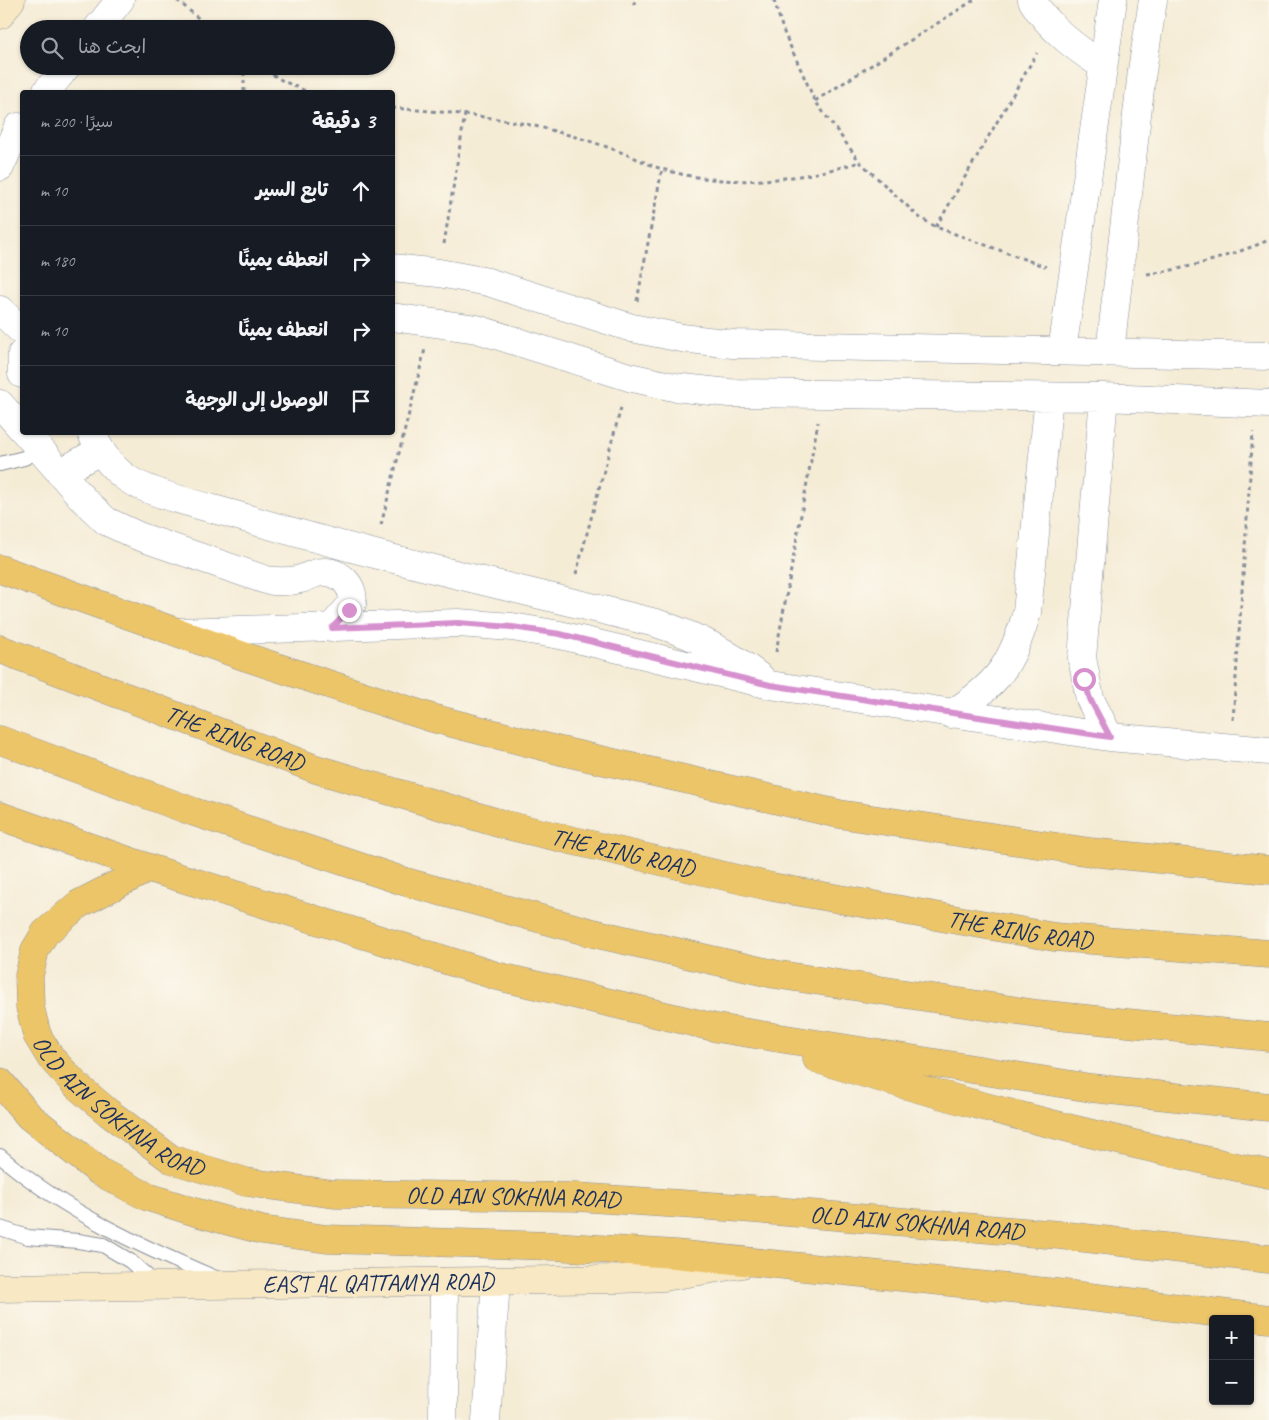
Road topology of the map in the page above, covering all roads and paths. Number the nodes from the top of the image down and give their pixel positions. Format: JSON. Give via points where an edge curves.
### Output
{"nodes":[{"id":1,"x":11,"y":0,"type":"edge"},
{"id":2,"x":120,"y":0,"type":"edge"},
{"id":3,"x":177,"y":0,"type":"edge"},
{"id":4,"x":636,"y":0,"type":"edge"},
{"id":5,"x":774,"y":0,"type":"edge"},
{"id":6,"x":974,"y":0,"type":"edge"},
{"id":7,"x":1032,"y":0,"type":"edge"},
{"id":8,"x":1112,"y":0,"type":"edge"},
{"id":9,"x":1153,"y":0,"type":"edge"},
{"id":10,"x":634,"y":5,"type":"dead end"},
{"id":11,"x":0,"y":16,"type":"edge"},
{"id":12,"x":104,"y":20,"type":"edge"},
{"id":13,"x":200,"y":20,"type":"edge"},
{"id":14,"x":1052,"y":27,"type":"junction"},
{"id":15,"x":1102,"y":65,"type":"junction"},
{"id":16,"x":60,"y":75,"type":"edge"},
{"id":17,"x":244,"y":75,"type":"edge"},
{"id":18,"x":273,"y":75,"type":"edge"},
{"id":19,"x":48,"y":90,"type":"edge"},
{"id":20,"x":244,"y":90,"type":"edge"},
{"id":21,"x":303,"y":90,"type":"edge"},
{"id":22,"x":815,"y":101,"type":"junction"},
{"id":23,"x":395,"y":108,"type":"edge"},
{"id":24,"x":465,"y":114,"type":"junction"},
{"id":25,"x":13,"y":132,"type":"edge"},
{"id":26,"x":860,"y":162,"type":"junction"},
{"id":27,"x":0,"y":167,"type":"edge"},
{"id":28,"x":662,"y":169,"type":"junction"},
{"id":29,"x":936,"y":228,"type":"junction"},
{"id":30,"x":1269,"y":240,"type":"edge"},
{"id":31,"x":395,"y":268,"type":"edge"},
{"id":32,"x":439,"y":273,"type":"junction"},
{"id":33,"x":1072,"y":275,"type":"junction"},
{"id":34,"x":1118,"y":277,"type":"junction"},
{"id":35,"x":0,"y":310,"type":"edge"},
{"id":36,"x":395,"y":317,"type":"edge"},
{"id":37,"x":432,"y":321,"type":"junction"},
{"id":38,"x":632,"y":328,"type":"junction"},
{"id":39,"x":20,"y":329,"type":"edge"},
{"id":40,"x":1062,"y":351,"type":"junction"},
{"id":41,"x":1110,"y":352,"type":"junction"},
{"id":42,"x":1269,"y":356,"type":"edge"},
{"id":43,"x":629,"y":378,"type":"junction"},
{"id":44,"x":823,"y":395,"type":"junction"},
{"id":45,"x":1049,"y":397,"type":"junction"},
{"id":46,"x":1104,"y":397,"type":"junction"},
{"id":47,"x":0,"y":404,"type":"edge"},
{"id":48,"x":1262,"y":404,"type":"edge"},
{"id":49,"x":20,"y":427,"type":"edge"},
{"id":50,"x":33,"y":441,"type":"edge"},
{"id":51,"x":95,"y":442,"type":"edge"},
{"id":52,"x":0,"y":464,"type":"edge"},
{"id":53,"x":60,"y":473,"type":"junction"},
{"id":54,"x":374,"y":553,"type":"junction"},
{"id":55,"x":0,"y":569,"type":"edge"},
{"id":56,"x":569,"y":601,"type":"junction"},
{"id":57,"x":332,"y":628,"type":"junction"},
{"id":58,"x":176,"y":632,"type":"junction"},
{"id":59,"x":0,"y":650,"type":"edge"},
{"id":60,"x":770,"y":685,"type":"junction"},
{"id":61,"x":951,"y":714,"type":"junction"},
{"id":62,"x":1110,"y":737,"type":"junction"},
{"id":63,"x":0,"y":740,"type":"edge"},
{"id":64,"x":1232,"y":748,"type":"junction"},
{"id":65,"x":1269,"y":751,"type":"edge"},
{"id":66,"x":0,"y":816,"type":"edge"},
{"id":67,"x":149,"y":868,"type":"junction"},
{"id":68,"x":1269,"y":870,"type":"edge"},
{"id":69,"x":1269,"y":954,"type":"edge"},
{"id":70,"x":717,"y":1028,"type":"junction"},
{"id":71,"x":1269,"y":1037,"type":"edge"},
{"id":72,"x":0,"y":1082,"type":"edge"},
{"id":73,"x":1269,"y":1107,"type":"edge"},
{"id":74,"x":0,"y":1156,"type":"edge"},
{"id":75,"x":1269,"y":1174,"type":"edge"},
{"id":76,"x":0,"y":1228,"type":"edge"},
{"id":77,"x":1269,"y":1259,"type":"edge"},
{"id":78,"x":752,"y":1262,"type":"junction"},
{"id":79,"x":444,"y":1282,"type":"junction"},
{"id":80,"x":496,"y":1282,"type":"junction"},
{"id":81,"x":229,"y":1283,"type":"junction"},
{"id":82,"x":156,"y":1284,"type":"junction"},
{"id":83,"x":0,"y":1288,"type":"edge"},
{"id":84,"x":1269,"y":1319,"type":"edge"},
{"id":85,"x":443,"y":1420,"type":"edge"},
{"id":86,"x":486,"y":1420,"type":"edge"}],
"edges":[{"from":1,"to":11,"type":"street"},
{"from":2,"to":12,"type":"street"},
{"from":3,"to":13,"type":"path"},
{"from":4,"to":10,"type":"path"},
{"from":5,"to":22,"type":"path","via":[[783,30]]},
{"from":6,"to":22,"type":"path"},
{"from":7,"to":14,"type":"street"},
{"from":8,"to":15,"type":"street"},
{"from":9,"to":34,"type":"street"},
{"from":14,"to":15,"type":"street"},
{"from":14,"to":29,"type":"path"},
{"from":15,"to":33,"type":"street"},
{"from":16,"to":19,"type":"street"},
{"from":17,"to":20,"type":"path"},
{"from":18,"to":21,"type":"path"},
{"from":22,"to":26,"type":"path"},
{"from":23,"to":24,"type":"path"},
{"from":24,"to":28,"type":"path","via":[[553,131],[616,150]]},
{"from":24,"to":32,"type":"path"},
{"from":25,"to":27,"type":"street"},
{"from":26,"to":28,"type":"path","via":[[822,174],[782,180],[701,178]]},
{"from":26,"to":29,"type":"path","via":[[919,217]]},
{"from":28,"to":38,"type":"path"},
{"from":29,"to":33,"type":"path"},
{"from":30,"to":34,"type":"path","via":[[1175,270]]},
{"from":31,"to":32,"type":"street"},
{"from":32,"to":38,"type":"street","via":[[498,284]]},
{"from":33,"to":40,"type":"street"},
{"from":34,"to":41,"type":"street"},
{"from":35,"to":39,"type":"street"},
{"from":36,"to":37,"type":"street"},
{"from":37,"to":43,"type":"street","via":[[477,329]]},
{"from":37,"to":54,"type":"path"},
{"from":38,"to":40,"type":"street","via":[[733,344]]},
{"from":40,"to":41,"type":"street"},
{"from":41,"to":42,"type":"street"},
{"from":43,"to":44,"type":"street","via":[[729,393]]},
{"from":43,"to":56,"type":"path"},
{"from":44,"to":45,"type":"street"},
{"from":44,"to":60,"type":"path"},
{"from":45,"to":46,"type":"street"},
{"from":45,"to":61,"type":"street","via":[[1026,612],[1018,644],[996,678],[979,696]]},
{"from":46,"to":48,"type":"street"},
{"from":46,"to":62,"type":"street","via":[[1082,658],[1090,699]]},
{"from":47,"to":49,"type":"street"},
{"from":48,"to":64,"type":"path"},
{"from":50,"to":52,"type":"lane","via":[[24,458]]},
{"from":50,"to":53,"type":"street"},
{"from":51,"to":53,"type":"street"},
{"from":51,"to":54,"type":"street","via":[[112,466],[129,480],[284,530]]},
{"from":53,"to":57,"type":"street","via":[[106,520],[138,536],[266,580],[286,582],[320,572],[342,577],[352,591],[352,604]]},
{"from":54,"to":56,"type":"street"},
{"from":55,"to":58,"type":"main road"},
{"from":56,"to":60,"type":"street","via":[[698,637],[736,658]]},
{"from":57,"to":58,"type":"street"},
{"from":57,"to":60,"type":"street","via":[[458,623],[512,627],[560,634]]},
{"from":58,"to":68,"type":"main road","via":[[432,718],[561,751],[839,814],[1090,852]]},
{"from":59,"to":69,"type":"main road","name":"THE RING ROAD","via":[[316,769],[502,824],[772,887],[1054,937]]},
{"from":60,"to":61,"type":"street"},
{"from":61,"to":62,"type":"street"},
{"from":62,"to":64,"type":"street"},
{"from":63,"to":71,"type":"main road","via":[[194,812],[397,879],[593,933],[774,974],[1037,1014]]},
{"from":64,"to":65,"type":"street"},
{"from":66,"to":67,"type":"main road"},
{"from":67,"to":70,"type":"main road","via":[[497,976]]},
{"from":67,"to":77,"type":"main road","name":"OLD AIN SOKHNA ROAD","via":[[79,904],[45,933],[35,950],[29,976],[30,1007],[37,1035],[77,1086],[171,1159],[246,1182],[334,1194],[576,1197],[740,1208],[1059,1235]]},
{"from":70,"to":73,"type":"main road","via":[[1091,1088]]},
{"from":70,"to":75,"type":"main road","via":[[917,1088]]},
{"from":72,"to":78,"type":"main road","name":"OLD AIN SOKHNA ROAD","via":[[29,1116],[100,1172],[148,1197],[262,1230],[327,1239],[554,1246]]},
{"from":74,"to":81,"type":"lane","via":[[40,1189],[81,1214],[122,1236]]},
{"from":76,"to":82,"type":"lane","via":[[28,1237],[78,1240],[103,1246],[130,1261]]},
{"from":78,"to":80,"type":"street","name":"EAST AL QATTAMYA ROAD","via":[[664,1276]]},
{"from":78,"to":84,"type":"main road","name":"OLD AIN SOKHNA ROAD","via":[[1048,1292]]},
{"from":79,"to":80,"type":"street","name":"EAST AL QATTAMYA ROAD"},
{"from":79,"to":81,"type":"street","name":"EAST AL QATTAMYA ROAD"},
{"from":79,"to":85,"type":"street"},
{"from":80,"to":86,"type":"street"},
{"from":81,"to":82,"type":"street","name":"EAST AL QATTAMYA ROAD"},
{"from":82,"to":83,"type":"street","name":"EAST AL QATTAMYA ROAD"}]}
